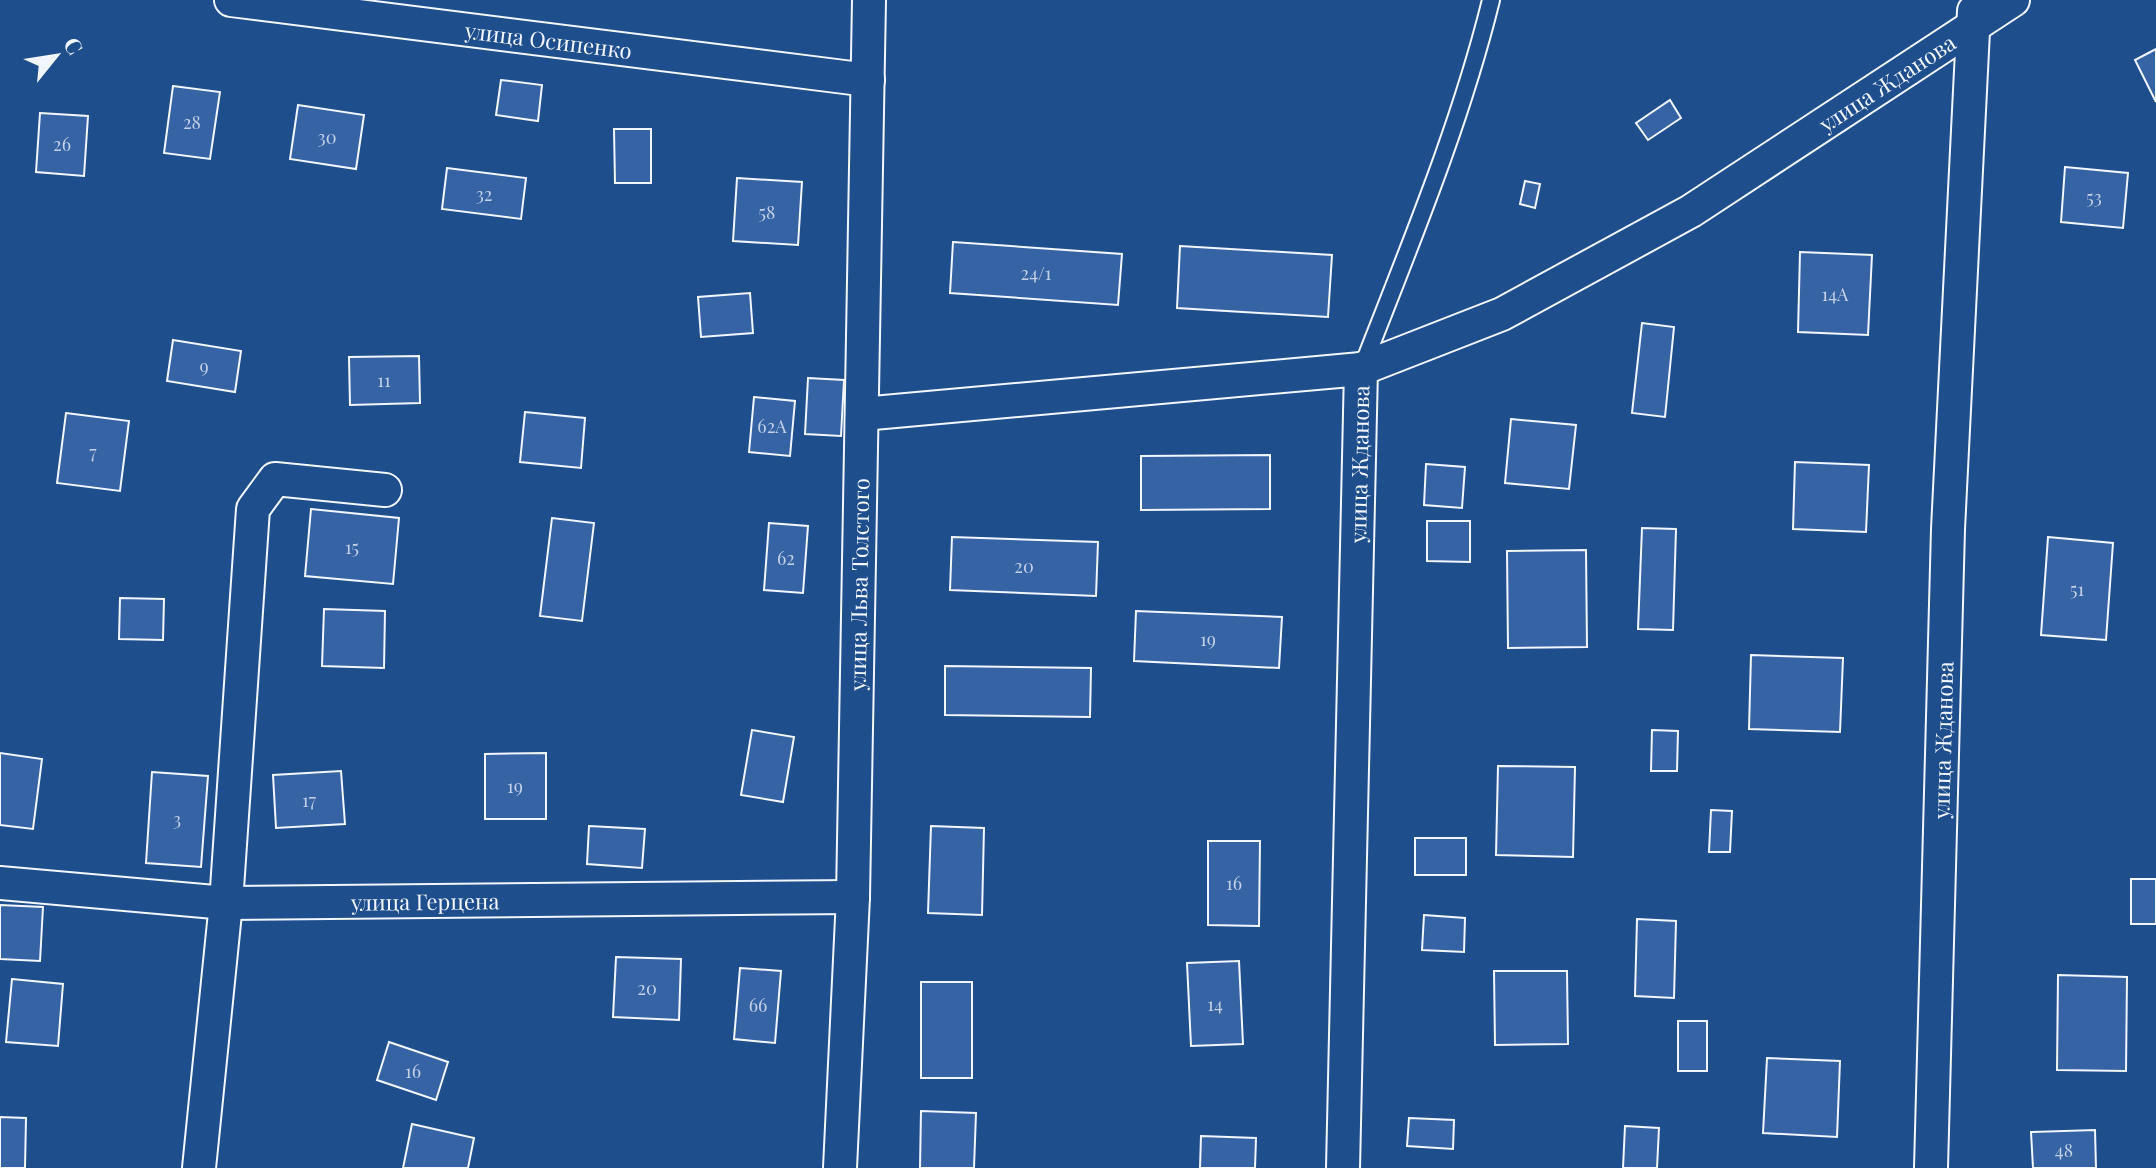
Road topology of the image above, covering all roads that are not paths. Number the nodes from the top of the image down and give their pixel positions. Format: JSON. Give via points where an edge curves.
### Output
{"nodes":[{"id":1,"x":231,"y":0,"type":"edge"},
{"id":2,"x":869,"y":0,"type":"edge"},
{"id":3,"x":1491,"y":0,"type":"edge"},
{"id":4,"x":2013,"y":0,"type":"edge"},
{"id":5,"x":1974,"y":12,"type":"edge"},
{"id":6,"x":868,"y":80,"type":"junction"},
{"id":7,"x":1361,"y":369,"type":"junction"},
{"id":8,"x":862,"y":414,"type":"junction"},
{"id":9,"x":385,"y":490,"type":"dead end"},
{"id":10,"x":0,"y":883,"type":"edge"},
{"id":11,"x":853,"y":897,"type":"junction"},
{"id":12,"x":226,"y":903,"type":"junction"},
{"id":13,"x":199,"y":1168,"type":"edge"},
{"id":14,"x":840,"y":1168,"type":"edge"},
{"id":15,"x":1343,"y":1168,"type":"edge"},
{"id":16,"x":1931,"y":1168,"type":"edge"}],
"edges":[{"from":1,"to":6,"type":"street","name":"улица Осипенко"},
{"from":2,"to":6,"type":"street","name":"улица Льва Толстого"},
{"from":3,"to":7,"type":"lane","via":[[1419,221]]},
{"from":4,"to":5,"type":"street","name":"улица Жданова"},
{"from":5,"to":7,"type":"street","name":"улица Жданова","via":[[1691,211],[1502,314]]},
{"from":5,"to":16,"type":"street","name":"улица Жданова","via":[[1948,529]]},
{"from":6,"to":8,"type":"street","name":"улица Льва Толстого"},
{"from":7,"to":8,"type":"street"},
{"from":7,"to":15,"type":"street","name":"улица Жданова"},
{"from":8,"to":11,"type":"street","name":"улица Льва Толстого"},
{"from":9,"to":12,"type":"street","via":[[275,479],[253,509]]},
{"from":10,"to":12,"type":"street","name":"улица Герцена"},
{"from":11,"to":12,"type":"street","name":"улица Герцена"},
{"from":11,"to":14,"type":"street","name":"улица Льва Толстого"},
{"from":12,"to":13,"type":"street"}]}
